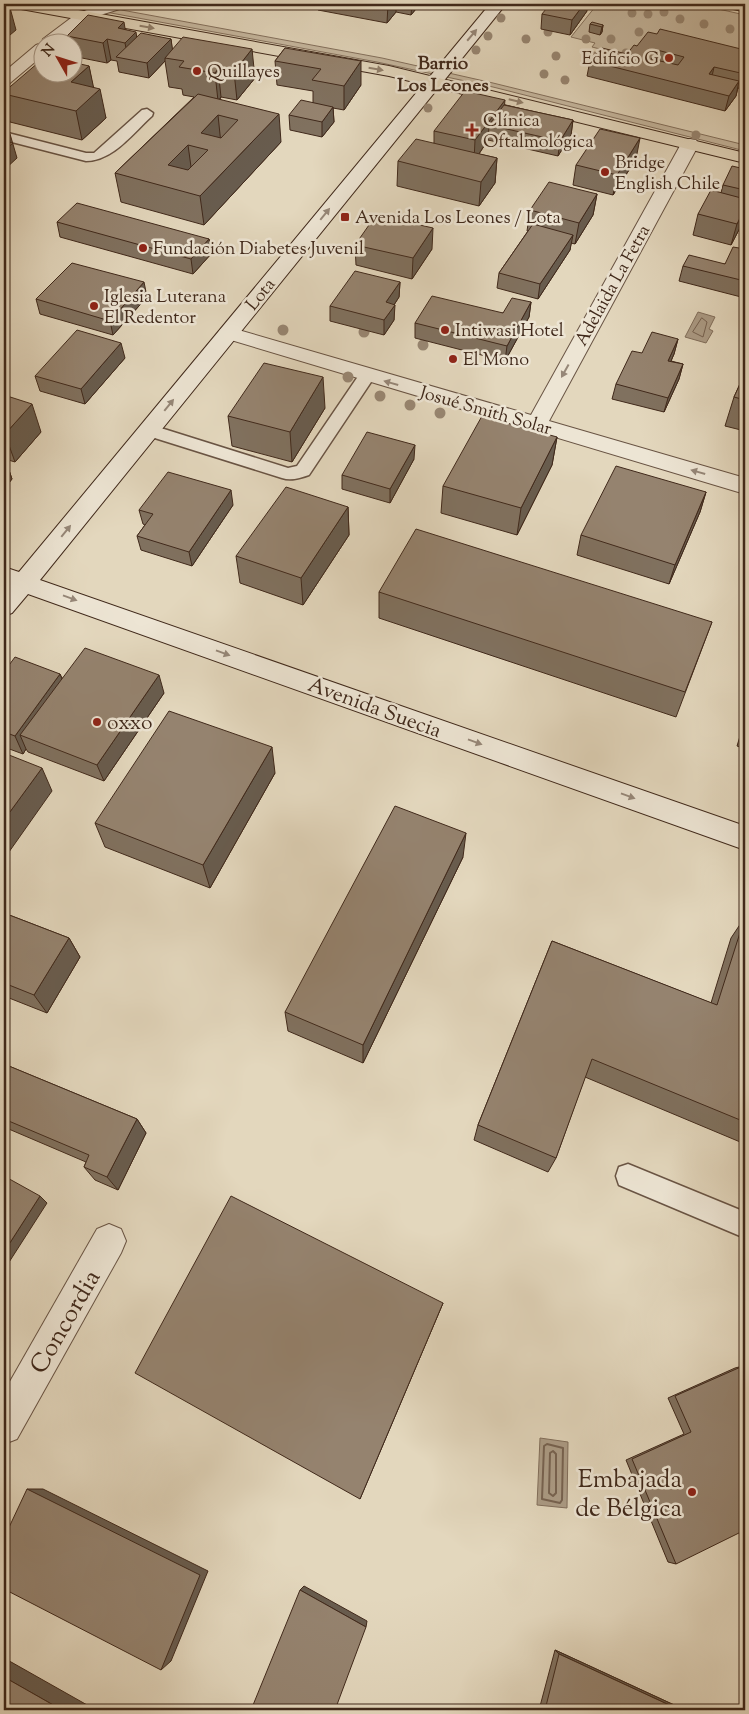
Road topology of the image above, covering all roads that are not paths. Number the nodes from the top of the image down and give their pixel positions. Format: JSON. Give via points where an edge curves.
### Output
{"nodes":[{"id":1,"x":21,"y":4,"type":"edge"},
{"id":2,"x":115,"y":4,"type":"edge"},
{"id":3,"x":498,"y":4,"type":"edge"},
{"id":4,"x":137,"y":8,"type":"dead end"},
{"id":5,"x":82,"y":15,"type":"junction"},
{"id":6,"x":61,"y":32,"type":"edge"},
{"id":7,"x":32,"y":56,"type":"edge"},
{"id":8,"x":428,"y":62,"type":"dead end"},
{"id":9,"x":455,"y":68,"type":"junction"},
{"id":10,"x":4,"y":80,"type":"edge"},
{"id":11,"x":434,"y":81,"type":"junction"},
{"id":12,"x":147,"y":113,"type":"dead end"},
{"id":13,"x":4,"y":136,"type":"edge"},
{"id":14,"x":690,"y":144,"type":"junction"},
{"id":15,"x":745,"y":158,"type":"edge"},
{"id":16,"x":228,"y":333,"type":"junction"},
{"id":17,"x":367,"y":376,"type":"junction"},
{"id":18,"x":536,"y":425,"type":"junction"},
{"id":19,"x":148,"y":430,"type":"junction"},
{"id":20,"x":745,"y":486,"type":"edge"},
{"id":21,"x":14,"y":579,"type":"edge"},
{"id":22,"x":4,"y":607,"type":"edge"},
{"id":23,"x":745,"y":838,"type":"edge"},
{"id":24,"x":628,"y":1176,"type":"dead end"},
{"id":25,"x":745,"y":1225,"type":"edge"},
{"id":26,"x":109,"y":1241,"type":"dead end"},
{"id":27,"x":4,"y":1426,"type":"edge"}],
"edges":[{"from":1,"to":5,"type":"main road"},
{"from":2,"to":4,"type":"main road"},
{"from":2,"to":5,"type":"street"},
{"from":9,"to":3,"type":"street","name":"Lota","one_way":true},
{"from":5,"to":6,"type":"street"},
{"from":5,"to":11,"type":"main road","one_way":true},
{"from":7,"to":10,"type":"street"},
{"from":8,"to":9,"type":"main road"},
{"from":9,"to":11,"type":"street","name":"Lota"},
{"from":11,"to":14,"type":"main road","one_way":true},
{"from":16,"to":11,"type":"street","name":"Lota","one_way":true},
{"from":12,"to":13,"type":"lane","via":[[96,158]]},
{"from":14,"to":15,"type":"main road"},
{"from":14,"to":18,"type":"street","name":"Adelaida La Fetra","one_way":true},
{"from":16,"to":17,"type":"street","name":"Josué Smith Solar"},
{"from":19,"to":16,"type":"street","name":"Lota","one_way":true},
{"from":18,"to":17,"type":"street","name":"Josué Smith Solar","one_way":true},
{"from":17,"to":19,"type":"lane","via":[[304,471],[288,474]]},
{"from":20,"to":18,"type":"street","name":"Josué Smith Solar","one_way":true},
{"from":21,"to":19,"type":"street","name":"Lota","one_way":true},
{"from":21,"to":22,"type":"street","name":"Lota"},
{"from":21,"to":23,"type":"street","name":"Avenida Suecia","one_way":true},
{"from":24,"to":25,"type":"lane"},
{"from":26,"to":27,"type":"street","name":"Concordia"}]}
